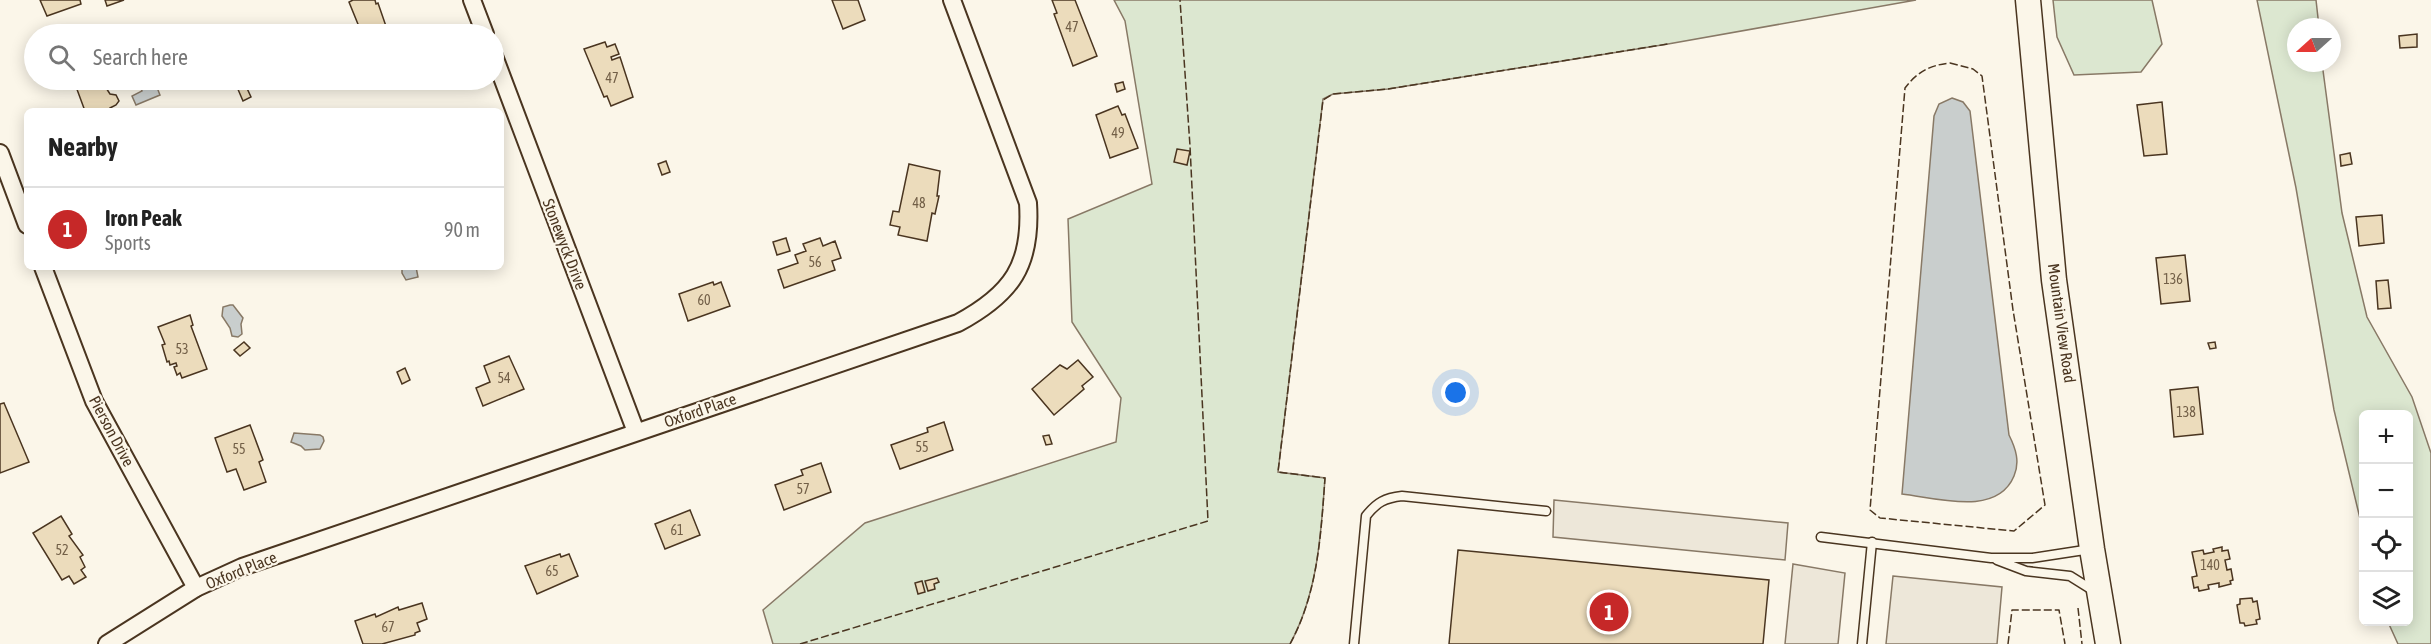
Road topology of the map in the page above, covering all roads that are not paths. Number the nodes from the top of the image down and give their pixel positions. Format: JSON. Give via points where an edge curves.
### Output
{"nodes":[{"id":1,"x":472,"y":0,"type":"edge"},
{"id":2,"x":952,"y":0,"type":"edge"},
{"id":3,"x":2028,"y":0,"type":"edge"},
{"id":4,"x":481,"y":24,"type":"edge"},
{"id":5,"x":504,"y":82,"type":"edge"},
{"id":6,"x":0,"y":153,"type":"edge"},
{"id":7,"x":24,"y":217,"type":"edge"},
{"id":8,"x":44,"y":270,"type":"edge"},
{"id":9,"x":636,"y":432,"type":"junction"},
{"id":10,"x":1546,"y":511,"type":"dead end"},
{"id":11,"x":1821,"y":537,"type":"dead end"},
{"id":12,"x":1872,"y":542,"type":"junction"},
{"id":13,"x":2092,"y":549,"type":"junction"},
{"id":14,"x":1991,"y":558,"type":"junction"},
{"id":15,"x":196,"y":588,"type":"junction"},
{"id":16,"x":2101,"y":596,"type":"junction"},
{"id":17,"x":107,"y":644,"type":"edge"},
{"id":18,"x":1354,"y":644,"type":"edge"},
{"id":19,"x":1862,"y":644,"type":"edge"},
{"id":20,"x":2108,"y":644,"type":"edge"}],
"edges":[{"from":1,"to":4,"type":"street"},
{"from":2,"to":9,"type":"street","name":"Oxford Place","via":[[1028,203],[1025,253],[1009,284],[984,309],[958,323]]},
{"from":3,"to":13,"type":"street","name":"Mountain View Road","via":[[2054,280]]},
{"from":5,"to":9,"type":"street","name":"Stonewyck Drive"},
{"from":6,"to":7,"type":"street"},
{"from":8,"to":15,"type":"street","name":"Pierson Drive","via":[[94,401]]},
{"from":9,"to":15,"type":"street","name":"Oxford Place","via":[[242,567]]},
{"from":10,"to":18,"type":"lane","via":[[1402,496],[1385,498],[1373,506],[1366,516]]},
{"from":11,"to":12,"type":"lane"},
{"from":12,"to":14,"type":"lane"},
{"from":12,"to":19,"type":"lane"},
{"from":13,"to":14,"type":"lane","via":[[2032,558]]},
{"from":13,"to":16,"type":"street","name":"Mountain View Road"},
{"from":14,"to":16,"type":"lane","via":[[2026,571],[2070,576]]},
{"from":15,"to":17,"type":"street","name":"Oxford Place"},
{"from":16,"to":20,"type":"street","name":"Mountain View Road"}]}
